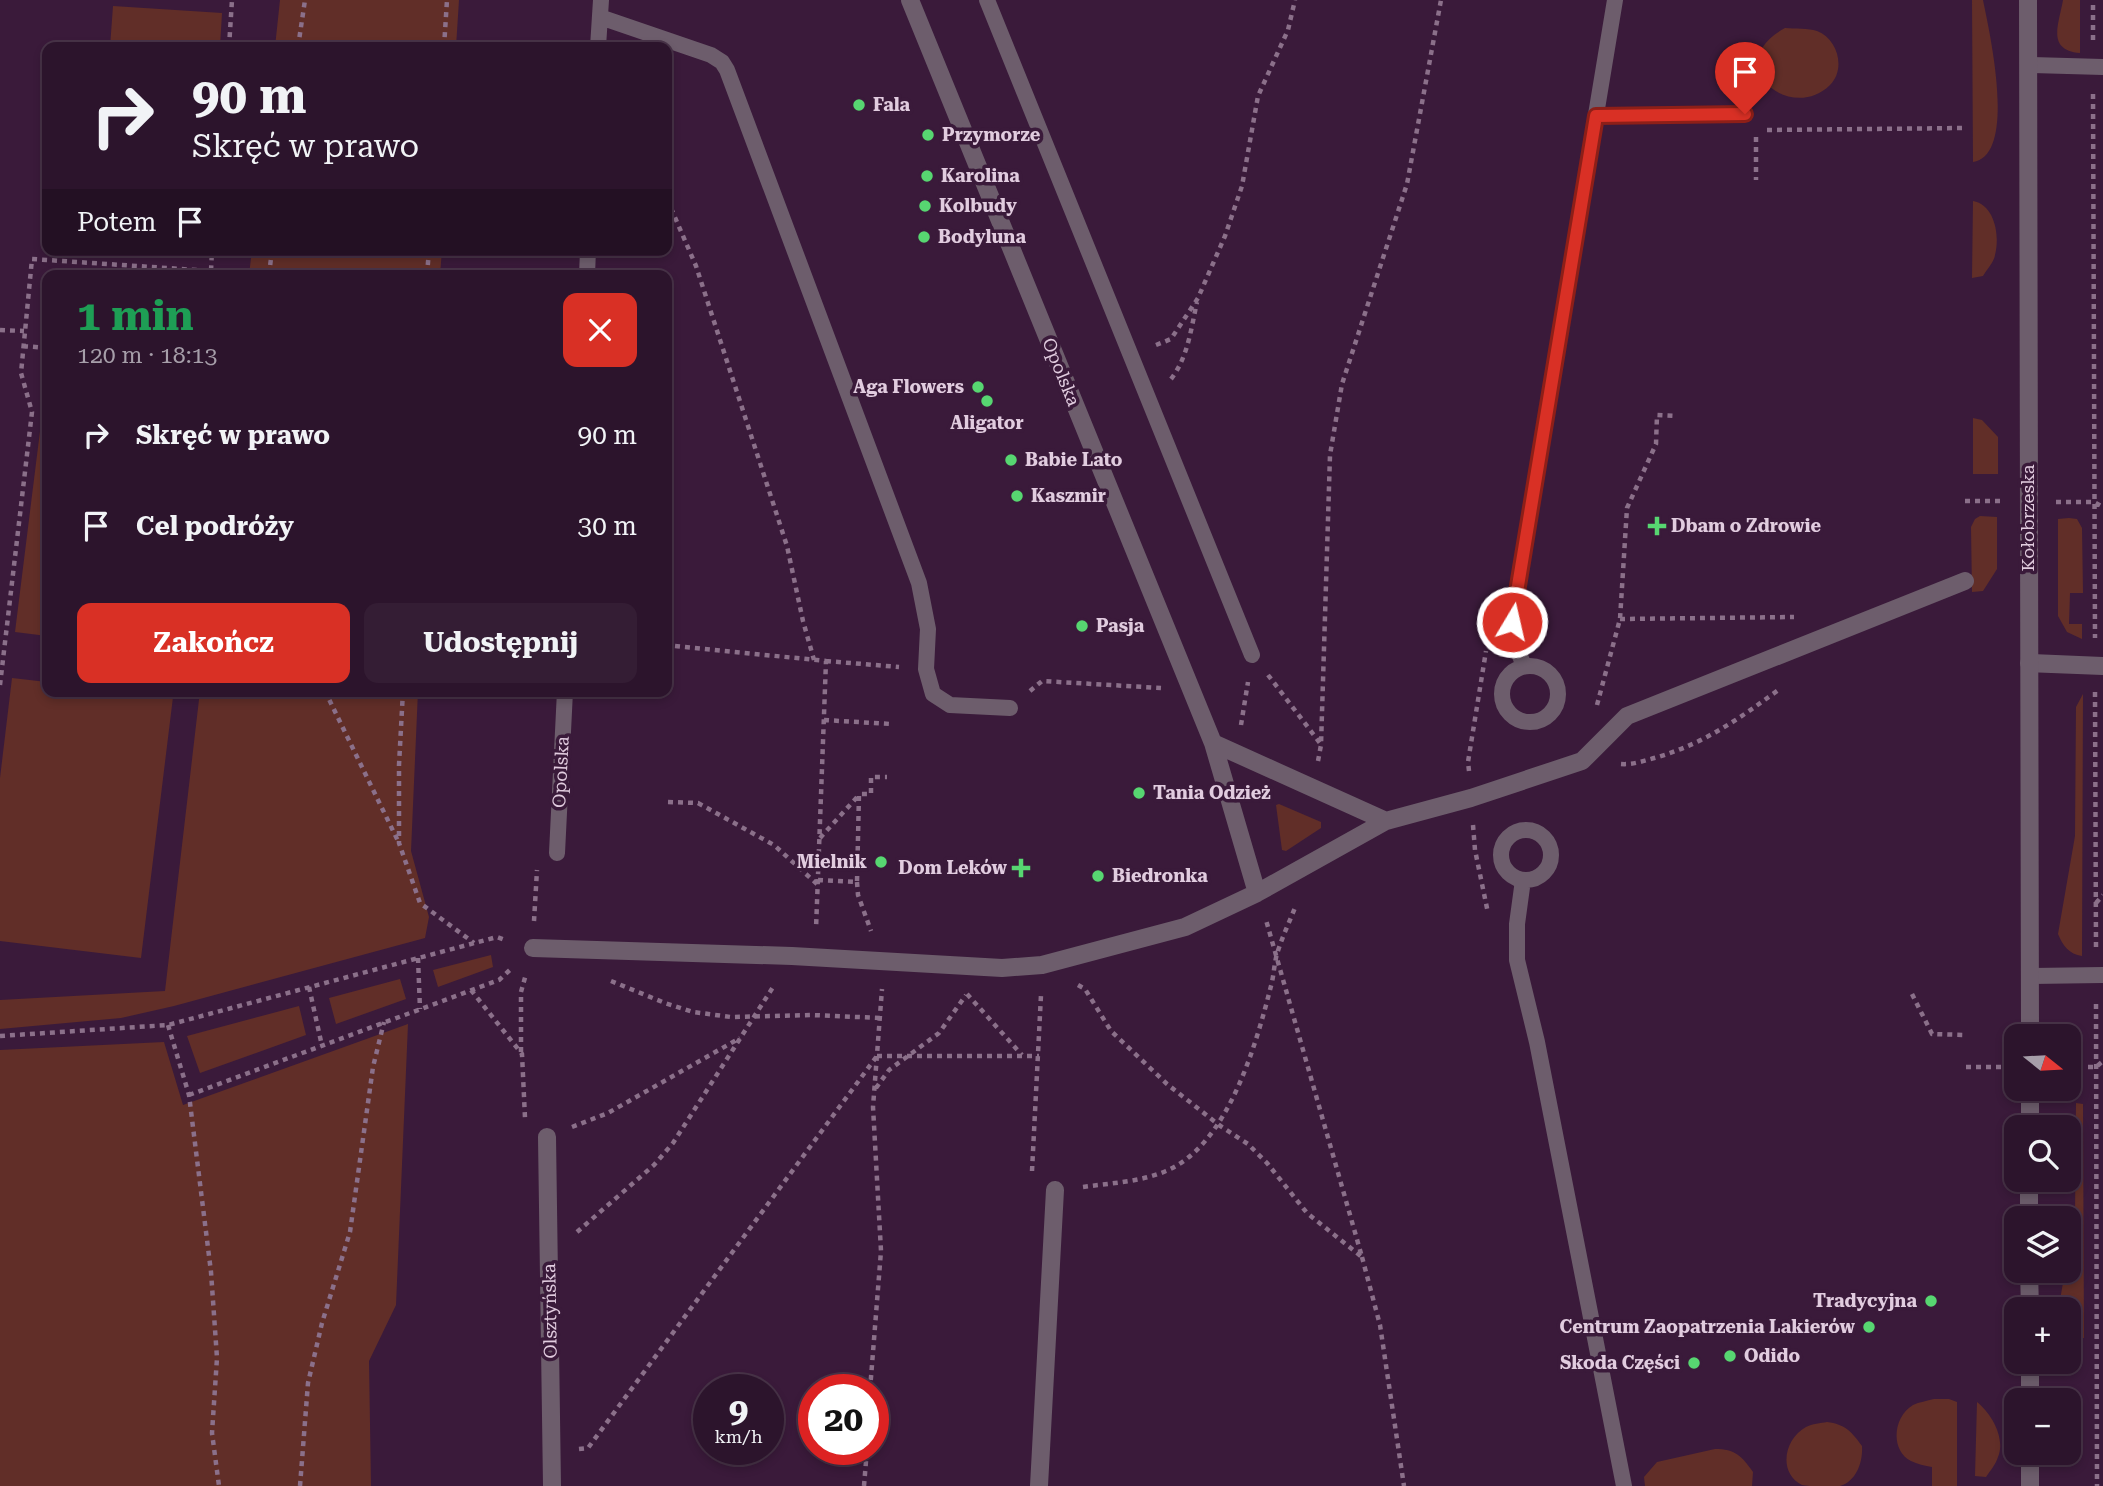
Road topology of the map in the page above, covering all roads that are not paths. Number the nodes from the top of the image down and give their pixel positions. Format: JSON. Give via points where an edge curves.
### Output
{"nodes":[{"id":1,"x":601,"y":0,"type":"edge"},
{"id":2,"x":911,"y":0,"type":"edge"},
{"id":3,"x":987,"y":0,"type":"edge"},
{"id":4,"x":1615,"y":0,"type":"edge"},
{"id":5,"x":2028,"y":0,"type":"edge"},
{"id":6,"x":600,"y":17,"type":"junction"},
{"id":7,"x":598,"y":42,"type":"edge"},
{"id":8,"x":2028,"y":65,"type":"junction"},
{"id":9,"x":2098,"y":67,"type":"edge"},
{"id":10,"x":1745,"y":114,"type":"dead end"},
{"id":11,"x":1596,"y":116,"type":"junction"},
{"id":12,"x":1965,"y":581,"type":"dead end"},
{"id":13,"x":1252,"y":655,"type":"road end"},
{"id":14,"x":2029,"y":663,"type":"junction"},
{"id":15,"x":1524,"y":666,"type":"dead end"},
{"id":16,"x":2099,"y":666,"type":"edge"},
{"id":17,"x":565,"y":697,"type":"edge"},
{"id":18,"x":1010,"y":708,"type":"road end"},
{"id":19,"x":1213,"y":743,"type":"junction"},
{"id":20,"x":1386,"y":821,"type":"junction"},
{"id":21,"x":557,"y":853,"type":"dead end"},
{"id":22,"x":1523,"y":880,"type":"dead end"},
{"id":23,"x":1257,"y":892,"type":"junction"},
{"id":24,"x":533,"y":948,"type":"dead end"},
{"id":25,"x":2099,"y":975,"type":"edge"},
{"id":26,"x":2030,"y":976,"type":"junction"},
{"id":27,"x":2030,"y":1024,"type":"edge"},
{"id":28,"x":547,"y":1137,"type":"road end"},
{"id":29,"x":1055,"y":1190,"type":"road end"},
{"id":30,"x":2030,"y":1465,"type":"edge"},
{"id":31,"x":552,"y":1486,"type":"edge"},
{"id":32,"x":1039,"y":1486,"type":"edge"},
{"id":33,"x":1624,"y":1486,"type":"edge"},
{"id":34,"x":2030,"y":1486,"type":"edge"}],
"edges":[{"from":1,"to":6,"type":"lane"},
{"from":2,"to":19,"type":"street","name":"Opolska"},
{"from":3,"to":13,"type":"lane"},
{"from":4,"to":11,"type":"lane"},
{"from":5,"to":8,"type":"street","name":"Kołobrzeska"},
{"from":6,"to":7,"type":"lane"},
{"from":6,"to":18,"type":"lane","via":[[722,62],[919,583],[928,629],[926,669],[933,694],[950,705]]},
{"from":8,"to":9,"type":"lane"},
{"from":8,"to":14,"type":"street","name":"Kołobrzeska"},
{"from":10,"to":11,"type":"lane"},
{"from":11,"to":15,"type":"lane","via":[[1512,622]]},
{"from":12,"to":20,"type":"street","via":[[1627,716],[1582,761]]},
{"from":14,"to":16,"type":"street"},
{"from":14,"to":26,"type":"street","name":"Kołobrzeska"},
{"from":17,"to":21,"type":"lane","name":"Opolska"},
{"from":19,"to":20,"type":"street"},
{"from":19,"to":23,"type":"street","name":"Opolska"},
{"from":20,"to":23,"type":"street"},
{"from":22,"to":33,"type":"lane","via":[[1517,960]]},
{"from":23,"to":24,"type":"street","via":[[1185,927],[1042,965],[1002,968]]},
{"from":25,"to":26,"type":"lane"},
{"from":26,"to":27,"type":"street","name":"Kołobrzeska"},
{"from":28,"to":31,"type":"street","name":"Olsztyńska"},
{"from":29,"to":32,"type":"street"},
{"from":30,"to":34,"type":"street"}]}
